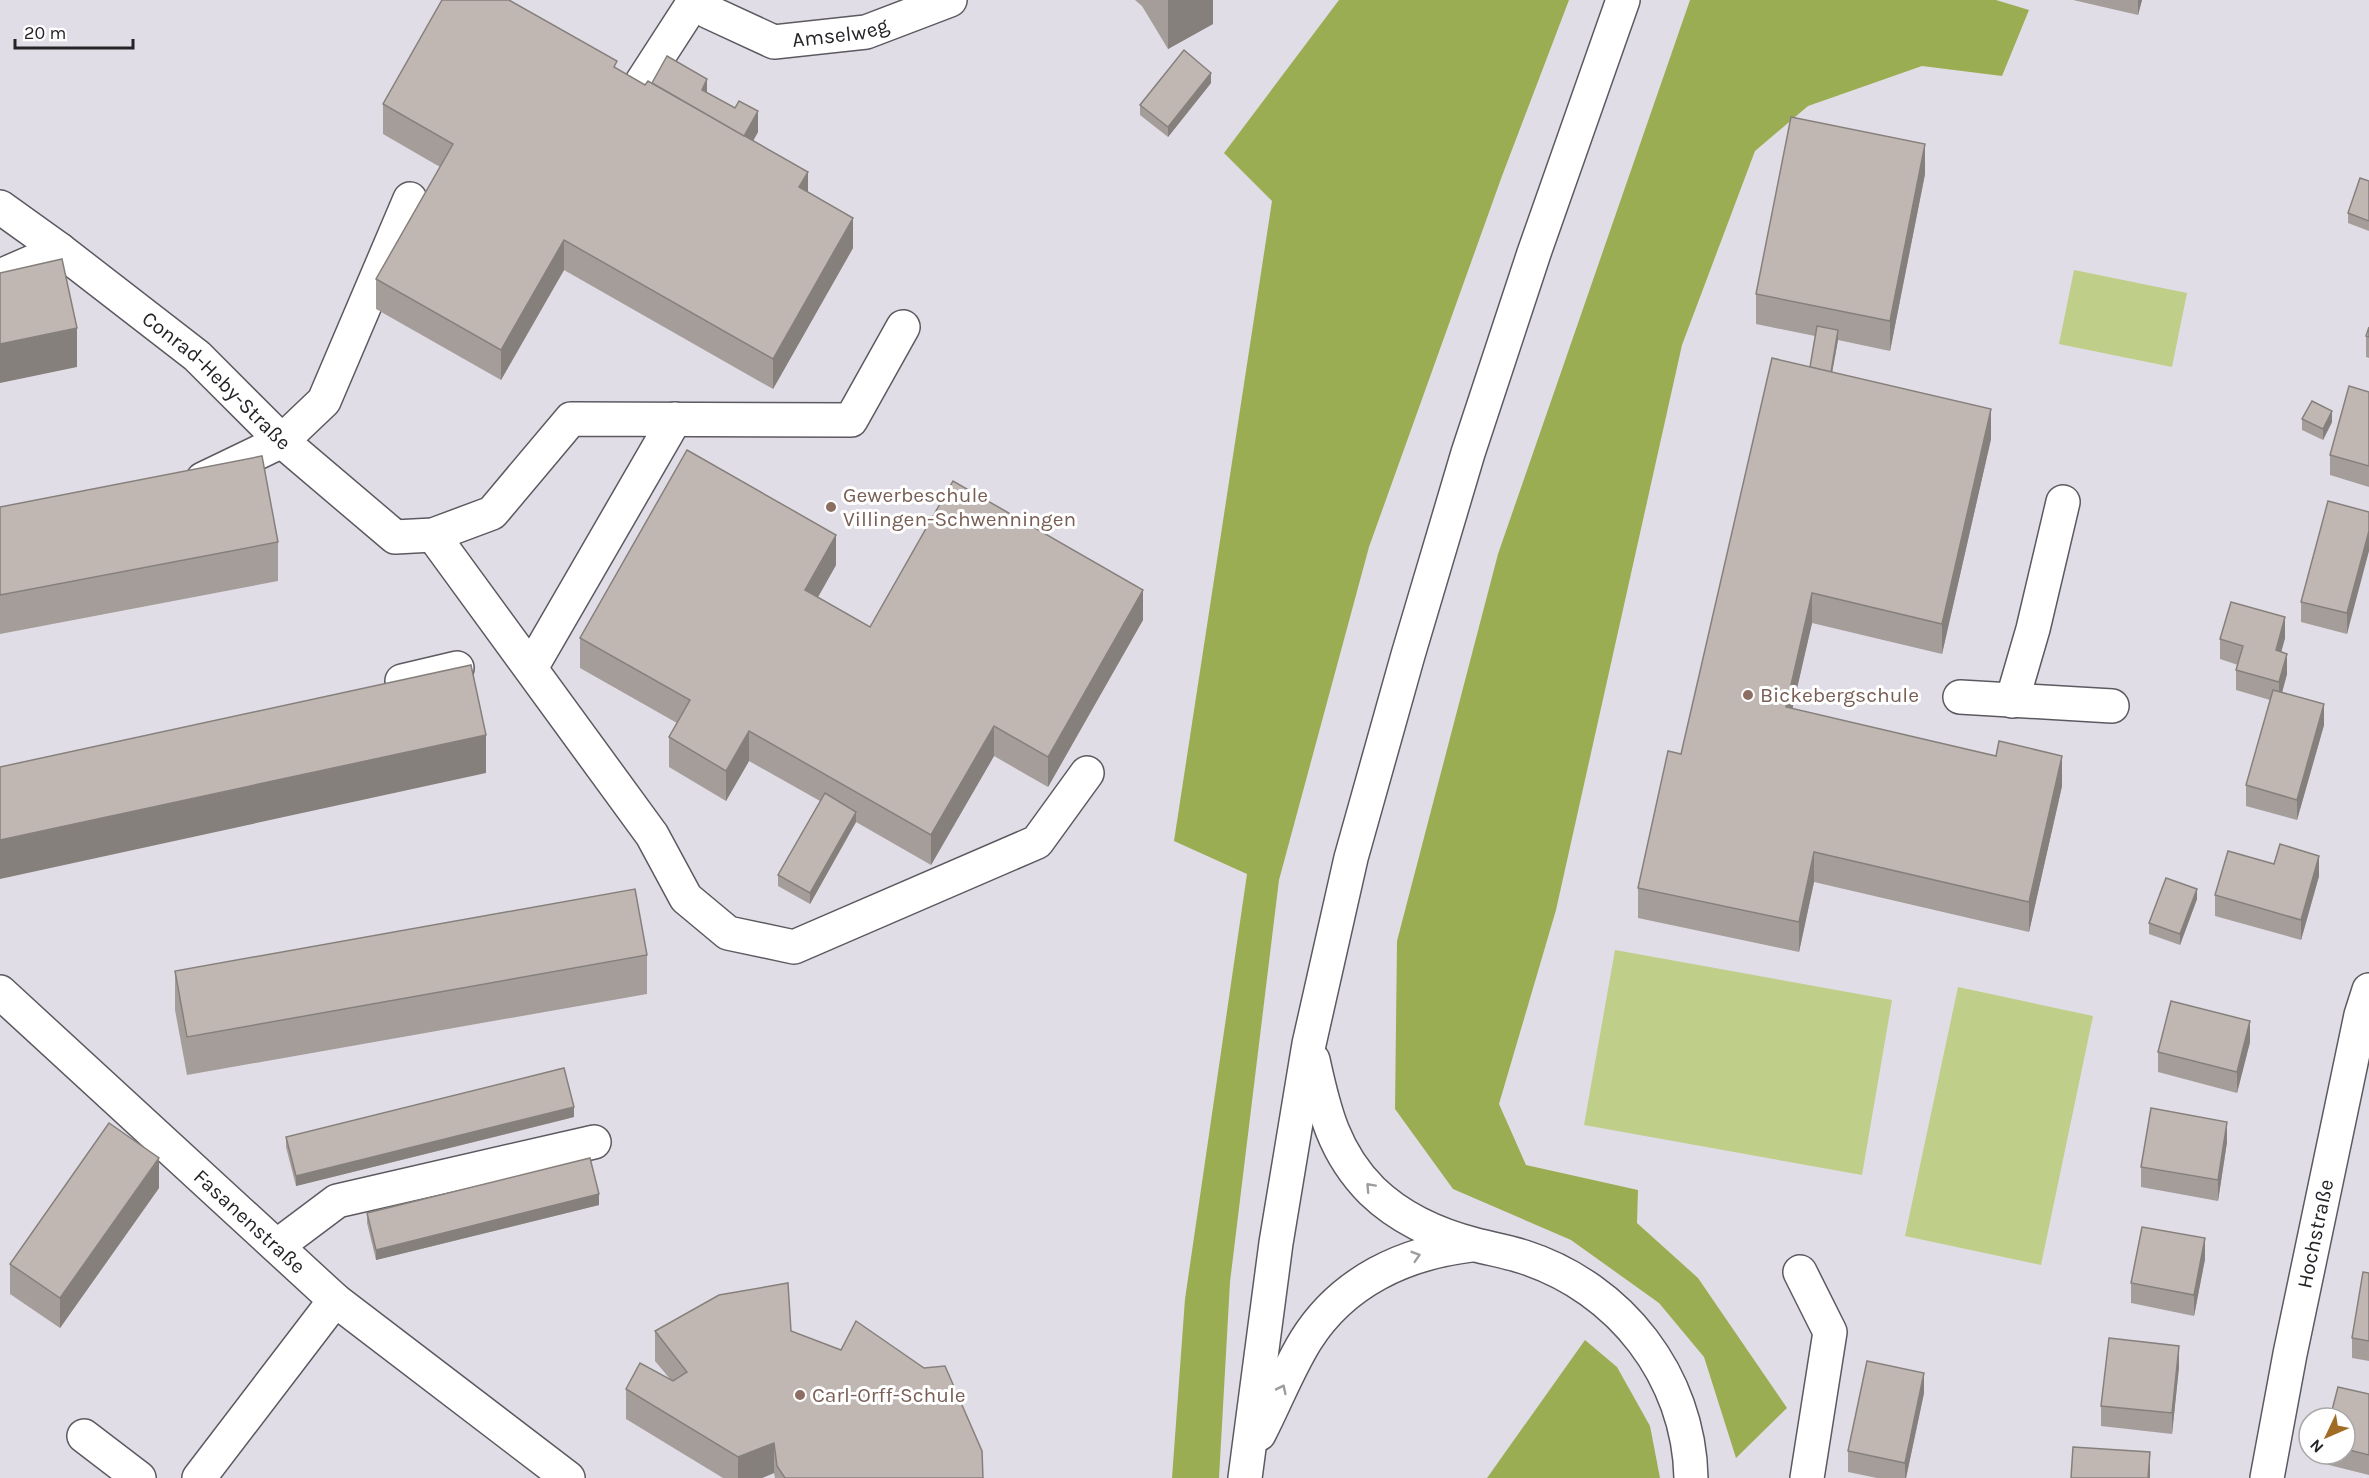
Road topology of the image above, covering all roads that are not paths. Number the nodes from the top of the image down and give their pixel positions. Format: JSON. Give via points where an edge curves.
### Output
{"nodes":[{"id":1,"x":695,"y":0,"type":"edge"},
{"id":2,"x":703,"y":0,"type":"edge"},
{"id":3,"x":950,"y":0,"type":"edge"},
{"id":4,"x":1623,"y":0,"type":"edge"},
{"id":5,"x":642,"y":82,"type":"edge"},
{"id":6,"x":410,"y":199,"type":"dead end"},
{"id":7,"x":0,"y":207,"type":"edge"},
{"id":8,"x":60,"y":250,"type":"junction"},
{"id":9,"x":0,"y":276,"type":"edge"},
{"id":10,"x":903,"y":327,"type":"dead end"},
{"id":11,"x":675,"y":419,"type":"junction"},
{"id":12,"x":282,"y":441,"type":"junction"},
{"id":13,"x":170,"y":484,"type":"edge"},
{"id":14,"x":2062,"y":502,"type":"dead end"},
{"id":15,"x":433,"y":535,"type":"junction"},
{"id":16,"x":457,"y":668,"type":"edge"},
{"id":17,"x":531,"y":668,"type":"junction"},
{"id":18,"x":377,"y":687,"type":"edge"},
{"id":19,"x":1960,"y":698,"type":"dead end"},
{"id":20,"x":2012,"y":701,"type":"junction"},
{"id":21,"x":2112,"y":706,"type":"dead end"},
{"id":22,"x":1087,"y":773,"type":"dead end"},
{"id":23,"x":2369,"y":990,"type":"edge"},
{"id":24,"x":0,"y":992,"type":"edge"},
{"id":25,"x":1309,"y":1044,"type":"junction"},
{"id":26,"x":594,"y":1142,"type":"dead end"},
{"id":27,"x":1475,"y":1245,"type":"junction"},
{"id":28,"x":277,"y":1246,"type":"junction"},
{"id":29,"x":1800,"y":1272,"type":"dead end"},
{"id":30,"x":335,"y":1300,"type":"junction"},
{"id":31,"x":84,"y":1436,"type":"dead end"},
{"id":32,"x":1246,"y":1469,"type":"edge"},
{"id":33,"x":139,"y":1478,"type":"edge"},
{"id":34,"x":198,"y":1478,"type":"edge"},
{"id":35,"x":568,"y":1478,"type":"edge"},
{"id":36,"x":1691,"y":1478,"type":"edge"},
{"id":37,"x":1807,"y":1478,"type":"edge"},
{"id":38,"x":2267,"y":1478,"type":"edge"}],
"edges":[{"from":1,"to":5,"type":"main road"},
{"from":2,"to":3,"type":"main road","name":"Amselweg","via":[[709,12],[774,42],[866,32]]},
{"from":4,"to":25,"type":"main road","via":[[1534,253],[1408,655],[1354,846]]},
{"from":6,"to":12,"type":"main road","via":[[324,401]]},
{"from":7,"to":8,"type":"main road","name":"Conrad-Heby-Straße"},
{"from":8,"to":9,"type":"main road"},
{"from":8,"to":12,"type":"main road","name":"Conrad-Heby-Straße","via":[[197,356]]},
{"from":10,"to":11,"type":"main road","via":[[851,420]]},
{"from":11,"to":15,"type":"main road","name":"Conrad-Heby-Straße","via":[[571,418],[492,513]]},
{"from":11,"to":17,"type":"main road"},
{"from":12,"to":13,"type":"main road","via":[[204,478]]},
{"from":12,"to":15,"type":"main road","name":"Conrad-Heby-Straße","via":[[395,537]]},
{"from":14,"to":20,"type":"main road"},
{"from":15,"to":17,"type":"main road"},
{"from":16,"to":18,"type":"main road"},
{"from":17,"to":22,"type":"main road","via":[[652,835],[686,898],[729,933],[794,947],[1037,842]]},
{"from":19,"to":20,"type":"main road"},
{"from":20,"to":21,"type":"main road"},
{"from":23,"to":38,"type":"main road","name":"Hochstraße","via":[[2289,1354]]},
{"from":24,"to":28,"type":"main road","name":"Fasanenstraße"},
{"from":27,"to":25,"type":"main road","one_way":true,"via":[[1421,1226],[1396,1211],[1352,1167],[1335,1140],[1324,1111]]},
{"from":25,"to":32,"type":"main road","via":[[1276,1243]]},
{"from":26,"to":28,"type":"main road","via":[[337,1201]]},
{"from":32,"to":27,"type":"main road","one_way":true,"via":[[1306,1340],[1326,1315],[1374,1275],[1406,1259],[1440,1249]]},
{"from":27,"to":36,"type":"main road","via":[[1553,1267],[1600,1296],[1633,1327],[1669,1381],[1688,1443]]},
{"from":28,"to":30,"type":"main road","name":"Fasanenstraße"},
{"from":29,"to":37,"type":"main road","via":[[1830,1332]]},
{"from":30,"to":34,"type":"main road"},
{"from":30,"to":35,"type":"main road","name":"Fasanenstraße"},
{"from":31,"to":33,"type":"main road"}]}
